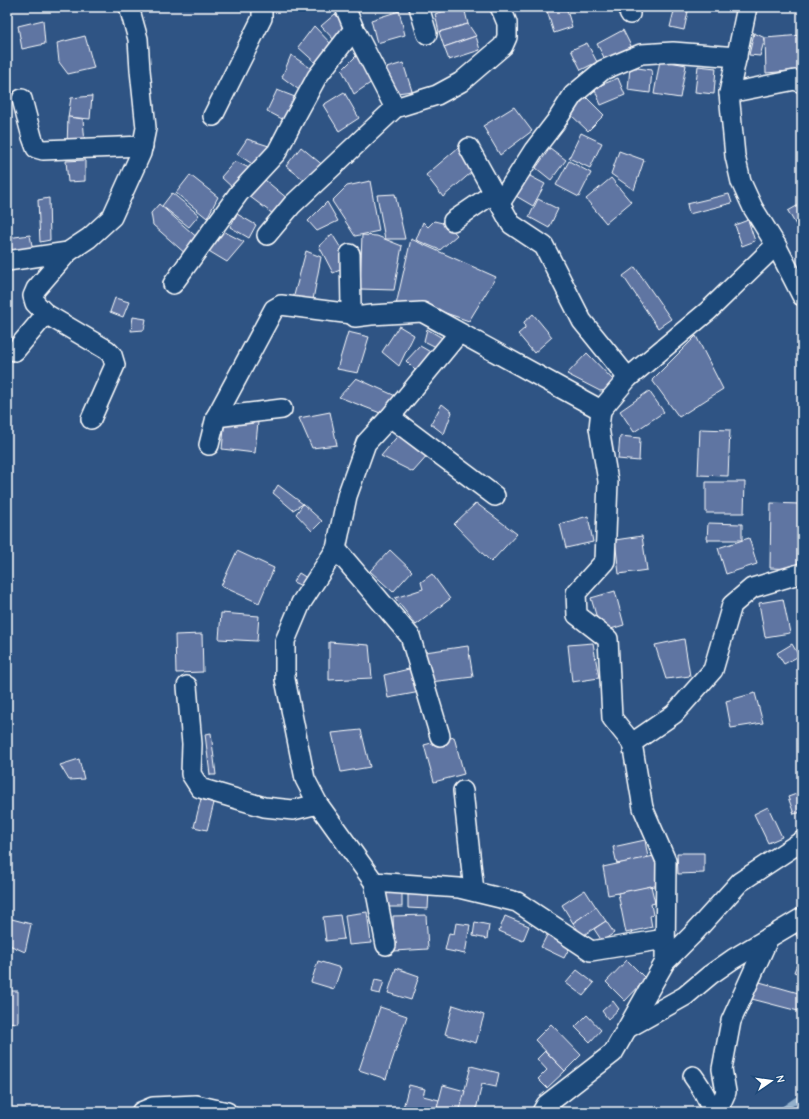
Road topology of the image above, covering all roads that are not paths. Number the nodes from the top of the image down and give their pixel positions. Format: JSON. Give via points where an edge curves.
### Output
{"nodes":[{"id":1,"x":129,"y":7,"type":"edge"},
{"id":2,"x":262,"y":7,"type":"edge"},
{"id":3,"x":345,"y":7,"type":"edge"},
{"id":4,"x":419,"y":7,"type":"edge"},
{"id":5,"x":500,"y":7,"type":"edge"},
{"id":6,"x":747,"y":7,"type":"edge"},
{"id":7,"x":354,"y":29,"type":"junction"},
{"id":8,"x":426,"y":34,"type":"dead end"},
{"id":9,"x":737,"y":57,"type":"junction"},
{"id":10,"x":802,"y":83,"type":"edge"},
{"id":11,"x":729,"y":93,"type":"junction"},
{"id":12,"x":22,"y":99,"type":"dead end"},
{"id":13,"x":395,"y":108,"type":"junction"},
{"id":14,"x":213,"y":116,"type":"dead end"},
{"id":15,"x":143,"y":146,"type":"junction"},
{"id":16,"x":469,"y":148,"type":"dead end"},
{"id":17,"x":497,"y":198,"type":"junction"},
{"id":18,"x":453,"y":221,"type":"dead end"},
{"id":19,"x":268,"y":235,"type":"dead end"},
{"id":20,"x":776,"y":245,"type":"junction"},
{"id":21,"x":68,"y":252,"type":"junction"},
{"id":22,"x":350,"y":254,"type":"dead end"},
{"id":23,"x":7,"y":261,"type":"edge"},
{"id":24,"x":173,"y":284,"type":"dead end"},
{"id":25,"x":802,"y":296,"type":"edge"},
{"id":26,"x":46,"y":314,"type":"junction"},
{"id":27,"x":352,"y":314,"type":"junction"},
{"id":28,"x":459,"y":332,"type":"junction"},
{"id":29,"x":14,"y":351,"type":"dead end"},
{"id":30,"x":628,"y":378,"type":"junction"},
{"id":31,"x":282,"y":409,"type":"dead end"},
{"id":32,"x":601,"y":410,"type":"junction"},
{"id":33,"x":216,"y":417,"type":"junction"},
{"id":34,"x":390,"y":417,"type":"junction"},
{"id":35,"x":91,"y":419,"type":"dead end"},
{"id":36,"x":209,"y":445,"type":"dead end"},
{"id":37,"x":495,"y":496,"type":"dead end"},
{"id":38,"x":336,"y":548,"type":"junction"},
{"id":39,"x":802,"y":573,"type":"edge"},
{"id":40,"x":188,"y":686,"type":"dead end"},
{"id":41,"x":440,"y":736,"type":"dead end"},
{"id":42,"x":632,"y":743,"type":"junction"},
{"id":43,"x":463,"y":791,"type":"dead end"},
{"id":44,"x":318,"y":804,"type":"junction"},
{"id":45,"x":802,"y":841,"type":"edge"},
{"id":46,"x":374,"y":882,"type":"junction"},
{"id":47,"x":474,"y":891,"type":"junction"},
{"id":48,"x":802,"y":918,"type":"edge"},
{"id":49,"x":769,"y":937,"type":"junction"},
{"id":50,"x":665,"y":939,"type":"junction"},
{"id":51,"x":386,"y":945,"type":"dead end"},
{"id":52,"x":665,"y":962,"type":"junction"},
{"id":53,"x":627,"y":1029,"type":"junction"},
{"id":54,"x":693,"y":1076,"type":"dead end"},
{"id":55,"x":141,"y":1112,"type":"edge"},
{"id":56,"x":228,"y":1112,"type":"edge"},
{"id":57,"x":542,"y":1112,"type":"edge"},
{"id":58,"x":711,"y":1112,"type":"edge"},
{"id":59,"x":717,"y":1112,"type":"edge"}],
"edges":[{"from":1,"to":15,"type":"street","via":[[138,39],[146,128]]},
{"from":2,"to":14,"type":"street","via":[[262,18]]},
{"from":3,"to":7,"type":"street"},
{"from":4,"to":8,"type":"street"},
{"from":5,"to":13,"type":"street","via":[[507,23],[507,37],[502,46],[461,82],[437,95]]},
{"from":6,"to":9,"type":"street"},
{"from":7,"to":13,"type":"street"},
{"from":7,"to":24,"type":"street","via":[[317,77],[277,152],[239,193]]},
{"from":9,"to":11,"type":"street"},
{"from":9,"to":17,"type":"street","via":[[673,52],[641,54],[603,70],[574,95]]},
{"from":10,"to":11,"type":"street","via":[[795,80]]},
{"from":11,"to":20,"type":"street","via":[[734,156],[741,182],[752,208]]},
{"from":12,"to":15,"type":"street","via":[[36,148],[43,150]]},
{"from":13,"to":19,"type":"street","via":[[292,205]]},
{"from":15,"to":21,"type":"street","via":[[112,216],[89,238]]},
{"from":16,"to":17,"type":"street"},
{"from":17,"to":18,"type":"street"},
{"from":17,"to":30,"type":"street","via":[[511,224],[544,246],[582,321]]},
{"from":20,"to":25,"type":"street"},
{"from":20,"to":30,"type":"street","via":[[708,311]]},
{"from":21,"to":23,"type":"street"},
{"from":21,"to":26,"type":"street","via":[[36,289],[33,296],[35,303]]},
{"from":22,"to":27,"type":"street"},
{"from":26,"to":29,"type":"street"},
{"from":26,"to":35,"type":"street","via":[[112,355],[115,365]]},
{"from":27,"to":28,"type":"street","via":[[355,317],[422,312]]},
{"from":27,"to":33,"type":"street","via":[[281,305],[274,309]]},
{"from":28,"to":32,"type":"street"},
{"from":28,"to":34,"type":"street"},
{"from":30,"to":32,"type":"street"},
{"from":31,"to":33,"type":"street"},
{"from":32,"to":42,"type":"street","via":[[599,428],[608,481],[605,561],[576,593],[577,615],[608,639],[612,718]]},
{"from":33,"to":36,"type":"street"},
{"from":34,"to":37,"type":"street"},
{"from":34,"to":38,"type":"street","via":[[366,443],[347,496]]},
{"from":38,"to":41,"type":"street","via":[[410,636]]},
{"from":38,"to":44,"type":"street","via":[[300,602],[285,641],[285,679],[305,779]]},
{"from":39,"to":42,"type":"street","via":[[752,588],[732,605],[713,670],[674,714]]},
{"from":40,"to":44,"type":"street","via":[[192,744],[191,774],[200,788],[264,807],[293,810]]},
{"from":42,"to":50,"type":"street","via":[[644,808],[666,861]]},
{"from":43,"to":47,"type":"street"},
{"from":44,"to":46,"type":"street"},
{"from":45,"to":52,"type":"street","via":[[740,882]]},
{"from":46,"to":47,"type":"street"},
{"from":46,"to":51,"type":"street"},
{"from":47,"to":50,"type":"street","via":[[516,902],[592,950]]},
{"from":48,"to":49,"type":"street"},
{"from":49,"to":53,"type":"street","via":[[710,975],[685,996]]},
{"from":49,"to":59,"type":"street","via":[[731,1021],[722,1069],[726,1092]]},
{"from":50,"to":52,"type":"street"},
{"from":52,"to":53,"type":"street"},
{"from":53,"to":57,"type":"street","via":[[613,1053],[546,1105]]},
{"from":54,"to":58,"type":"street","via":[[701,1086]]},
{"from":55,"to":56,"type":"street","via":[[153,1107],[196,1105]]}]}
